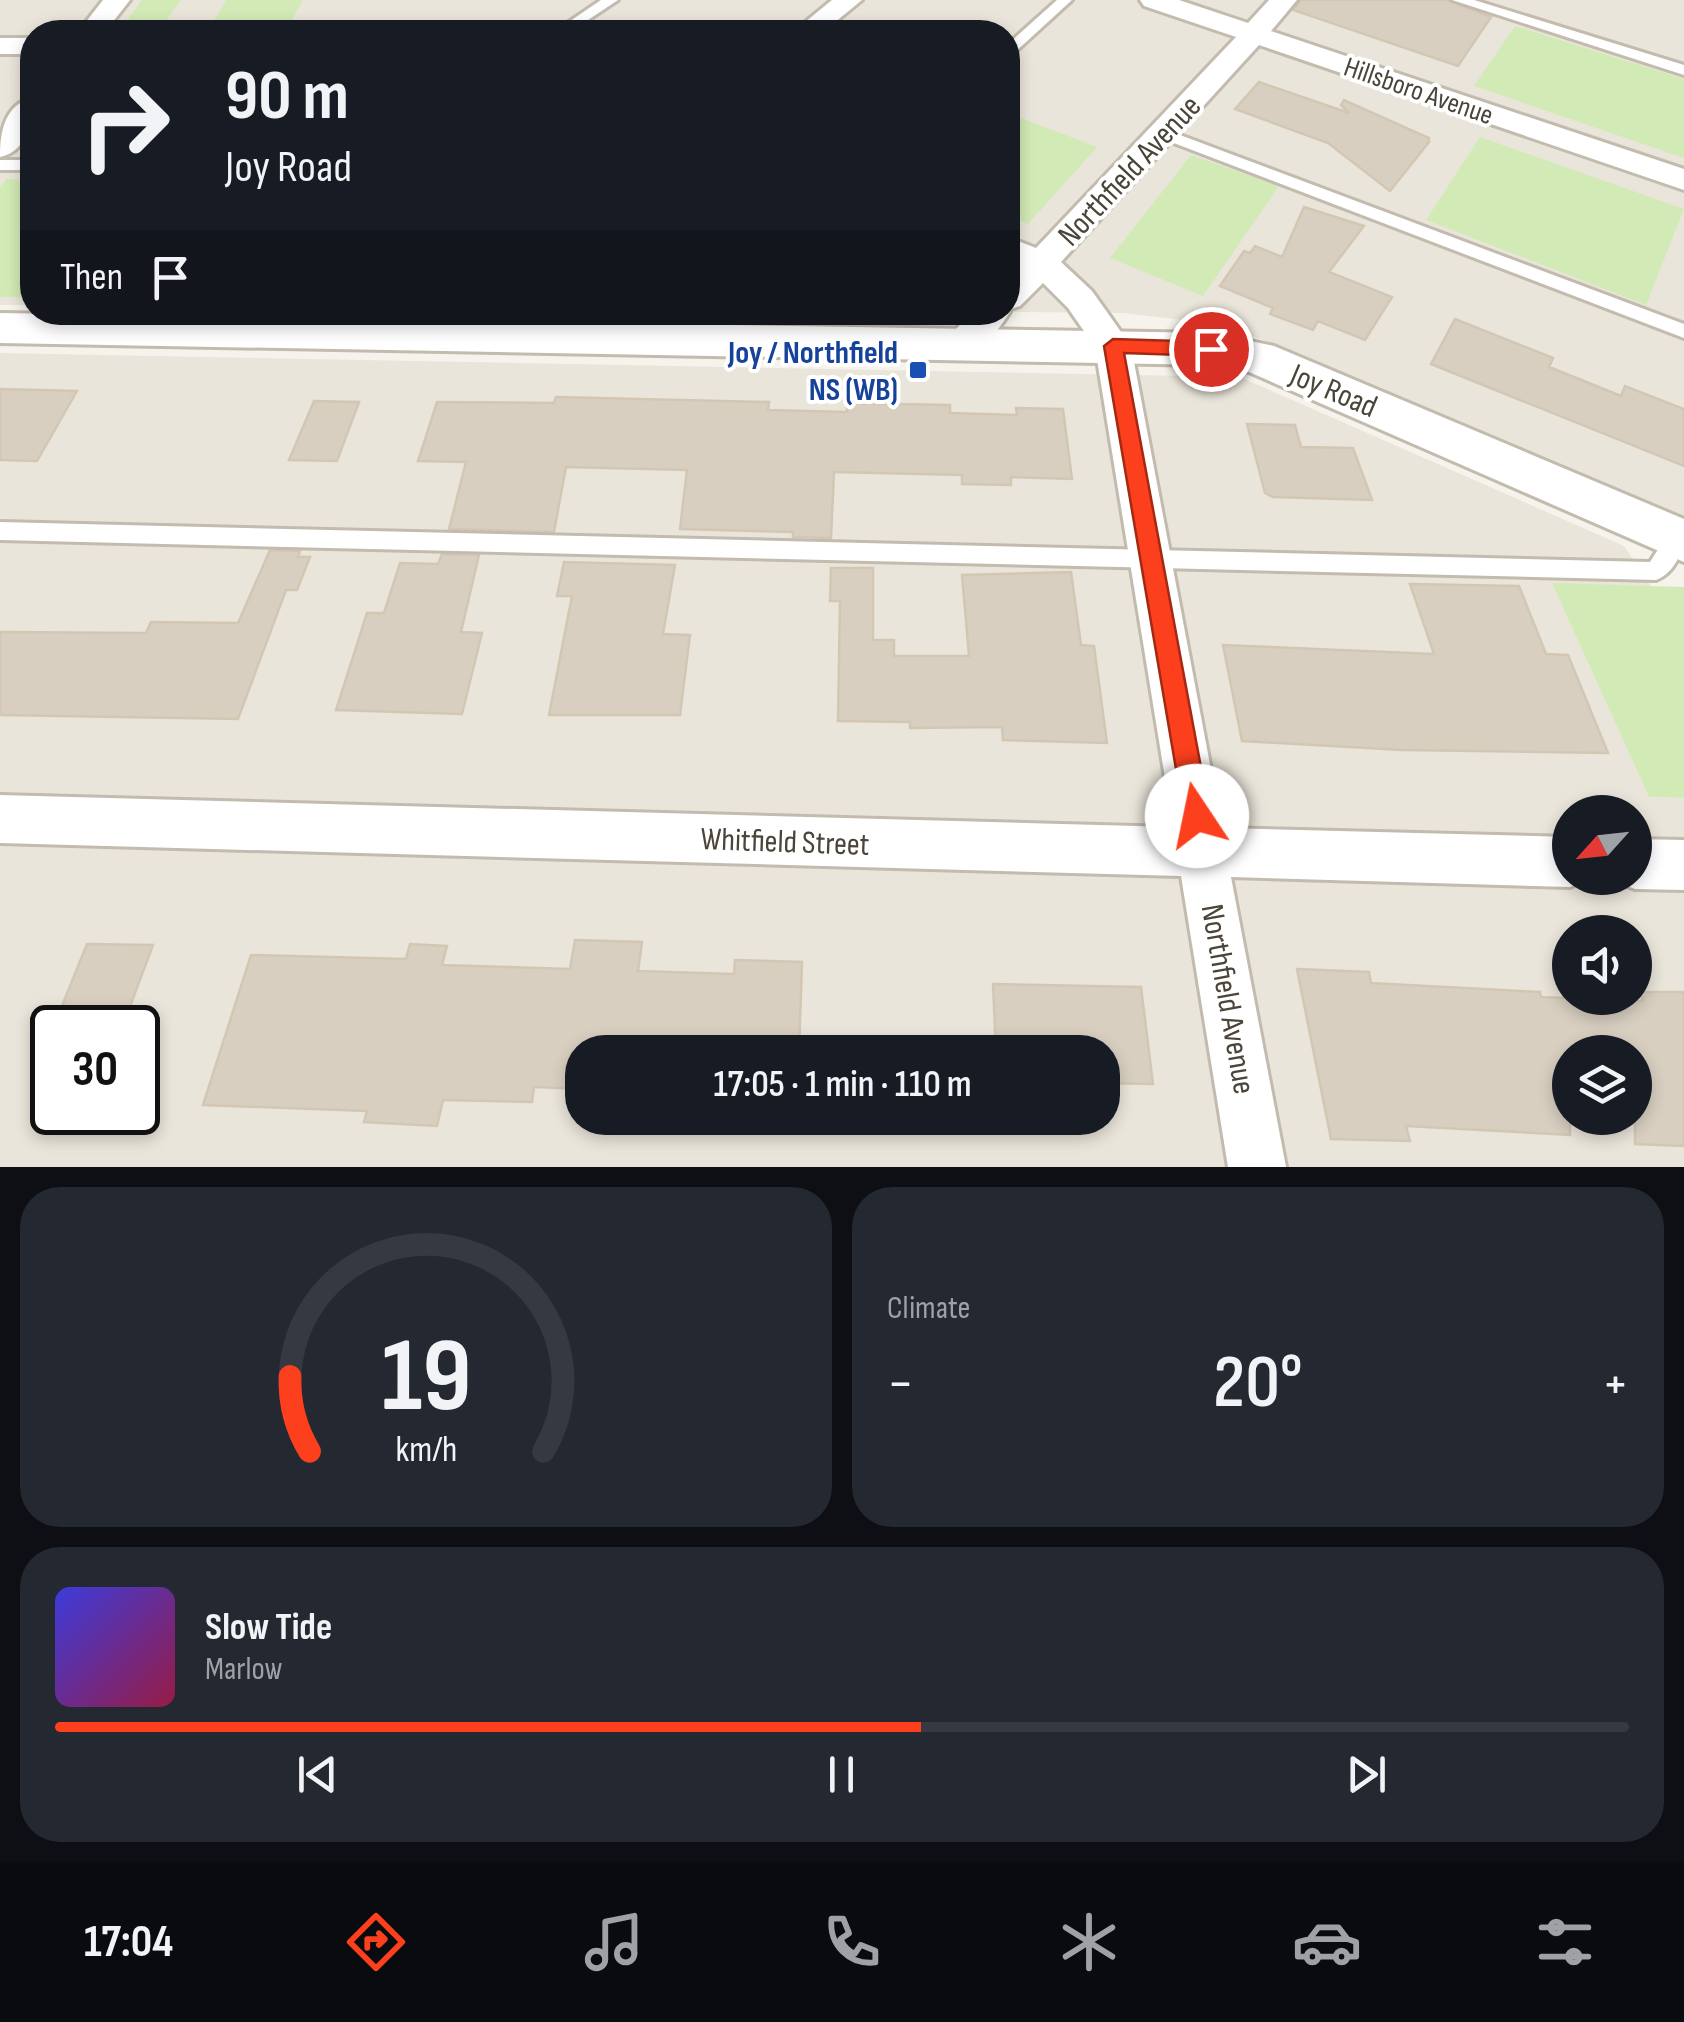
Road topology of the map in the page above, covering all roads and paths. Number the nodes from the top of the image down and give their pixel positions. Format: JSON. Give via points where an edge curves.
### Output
{"nodes":[{"id":1,"x":117,"y":0,"type":"edge"},
{"id":2,"x":610,"y":0,"type":"edge"},
{"id":3,"x":850,"y":0,"type":"edge"},
{"id":4,"x":1065,"y":0,"type":"edge"},
{"id":5,"x":1154,"y":0,"type":"edge"},
{"id":6,"x":1284,"y":0,"type":"edge"},
{"id":7,"x":1459,"y":0,"type":"edge"},
{"id":8,"x":101,"y":20,"type":"edge"},
{"id":9,"x":579,"y":20,"type":"edge"},
{"id":10,"x":822,"y":20,"type":"edge"},
{"id":11,"x":1253,"y":34,"type":"junction"},
{"id":12,"x":1020,"y":40,"type":"edge"},
{"id":13,"x":1684,"y":70,"type":"edge"},
{"id":14,"x":20,"y":122,"type":"edge"},
{"id":15,"x":1164,"y":134,"type":"junction"},
{"id":16,"x":0,"y":148,"type":"edge"},
{"id":17,"x":1684,"y":180,"type":"edge"},
{"id":18,"x":1020,"y":253,"type":"edge"},
{"id":19,"x":1042,"y":263,"type":"junction"},
{"id":20,"x":1020,"y":286,"type":"edge"},
{"id":21,"x":979,"y":325,"type":"edge"},
{"id":22,"x":0,"y":328,"type":"edge"},
{"id":23,"x":1684,"y":331,"type":"edge"},
{"id":24,"x":961,"y":344,"type":"junction"},
{"id":25,"x":1113,"y":346,"type":"junction"},
{"id":26,"x":0,"y":531,"type":"edge"},
{"id":27,"x":1682,"y":540,"type":"edge"},
{"id":28,"x":1148,"y":557,"type":"junction"},
{"id":29,"x":0,"y":819,"type":"edge"},
{"id":30,"x":1204,"y":853,"type":"junction"},
{"id":31,"x":1552,"y":862,"type":"edge"},
{"id":32,"x":1652,"y":864,"type":"edge"},
{"id":33,"x":1684,"y":865,"type":"edge"},
{"id":34,"x":1258,"y":1167,"type":"edge"}],
"edges":[{"from":1,"to":8,"type":"street"},
{"from":2,"to":9,"type":"lane"},
{"from":3,"to":10,"type":"street"},
{"from":4,"to":12,"type":"lane"},
{"from":5,"to":11,"type":"street","name":"Hillsboro Avenue"},
{"from":6,"to":11,"type":"street","name":"Northfield Avenue"},
{"from":7,"to":13,"type":"lane"},
{"from":11,"to":15,"type":"street","name":"Northfield Avenue"},
{"from":11,"to":17,"type":"street","name":"Hillsboro Avenue"},
{"from":14,"to":16,"type":"street"},
{"from":15,"to":19,"type":"street","name":"Northfield Avenue"},
{"from":15,"to":23,"type":"lane"},
{"from":18,"to":19,"type":"street"},
{"from":19,"to":20,"type":"street"},
{"from":19,"to":25,"type":"street","name":"Northfield Avenue","via":[[1081,297]]},
{"from":21,"to":24,"type":"street"},
{"from":22,"to":24,"type":"street","name":"Joy Road"},
{"from":24,"to":25,"type":"street","name":"Joy Road"},
{"from":25,"to":27,"type":"street","name":"Joy Road","via":[[1258,357]]},
{"from":25,"to":28,"type":"street","name":"Northfield Avenue"},
{"from":26,"to":28,"type":"lane"},
{"from":27,"to":28,"type":"lane","via":[[1656,571]]},
{"from":28,"to":30,"type":"street","name":"Northfield Avenue"},
{"from":29,"to":30,"type":"street","name":"Whitfield Street"},
{"from":30,"to":31,"type":"street","name":"Whitfield Street"},
{"from":30,"to":34,"type":"street","name":"Northfield Avenue"},
{"from":32,"to":33,"type":"street"}]}
